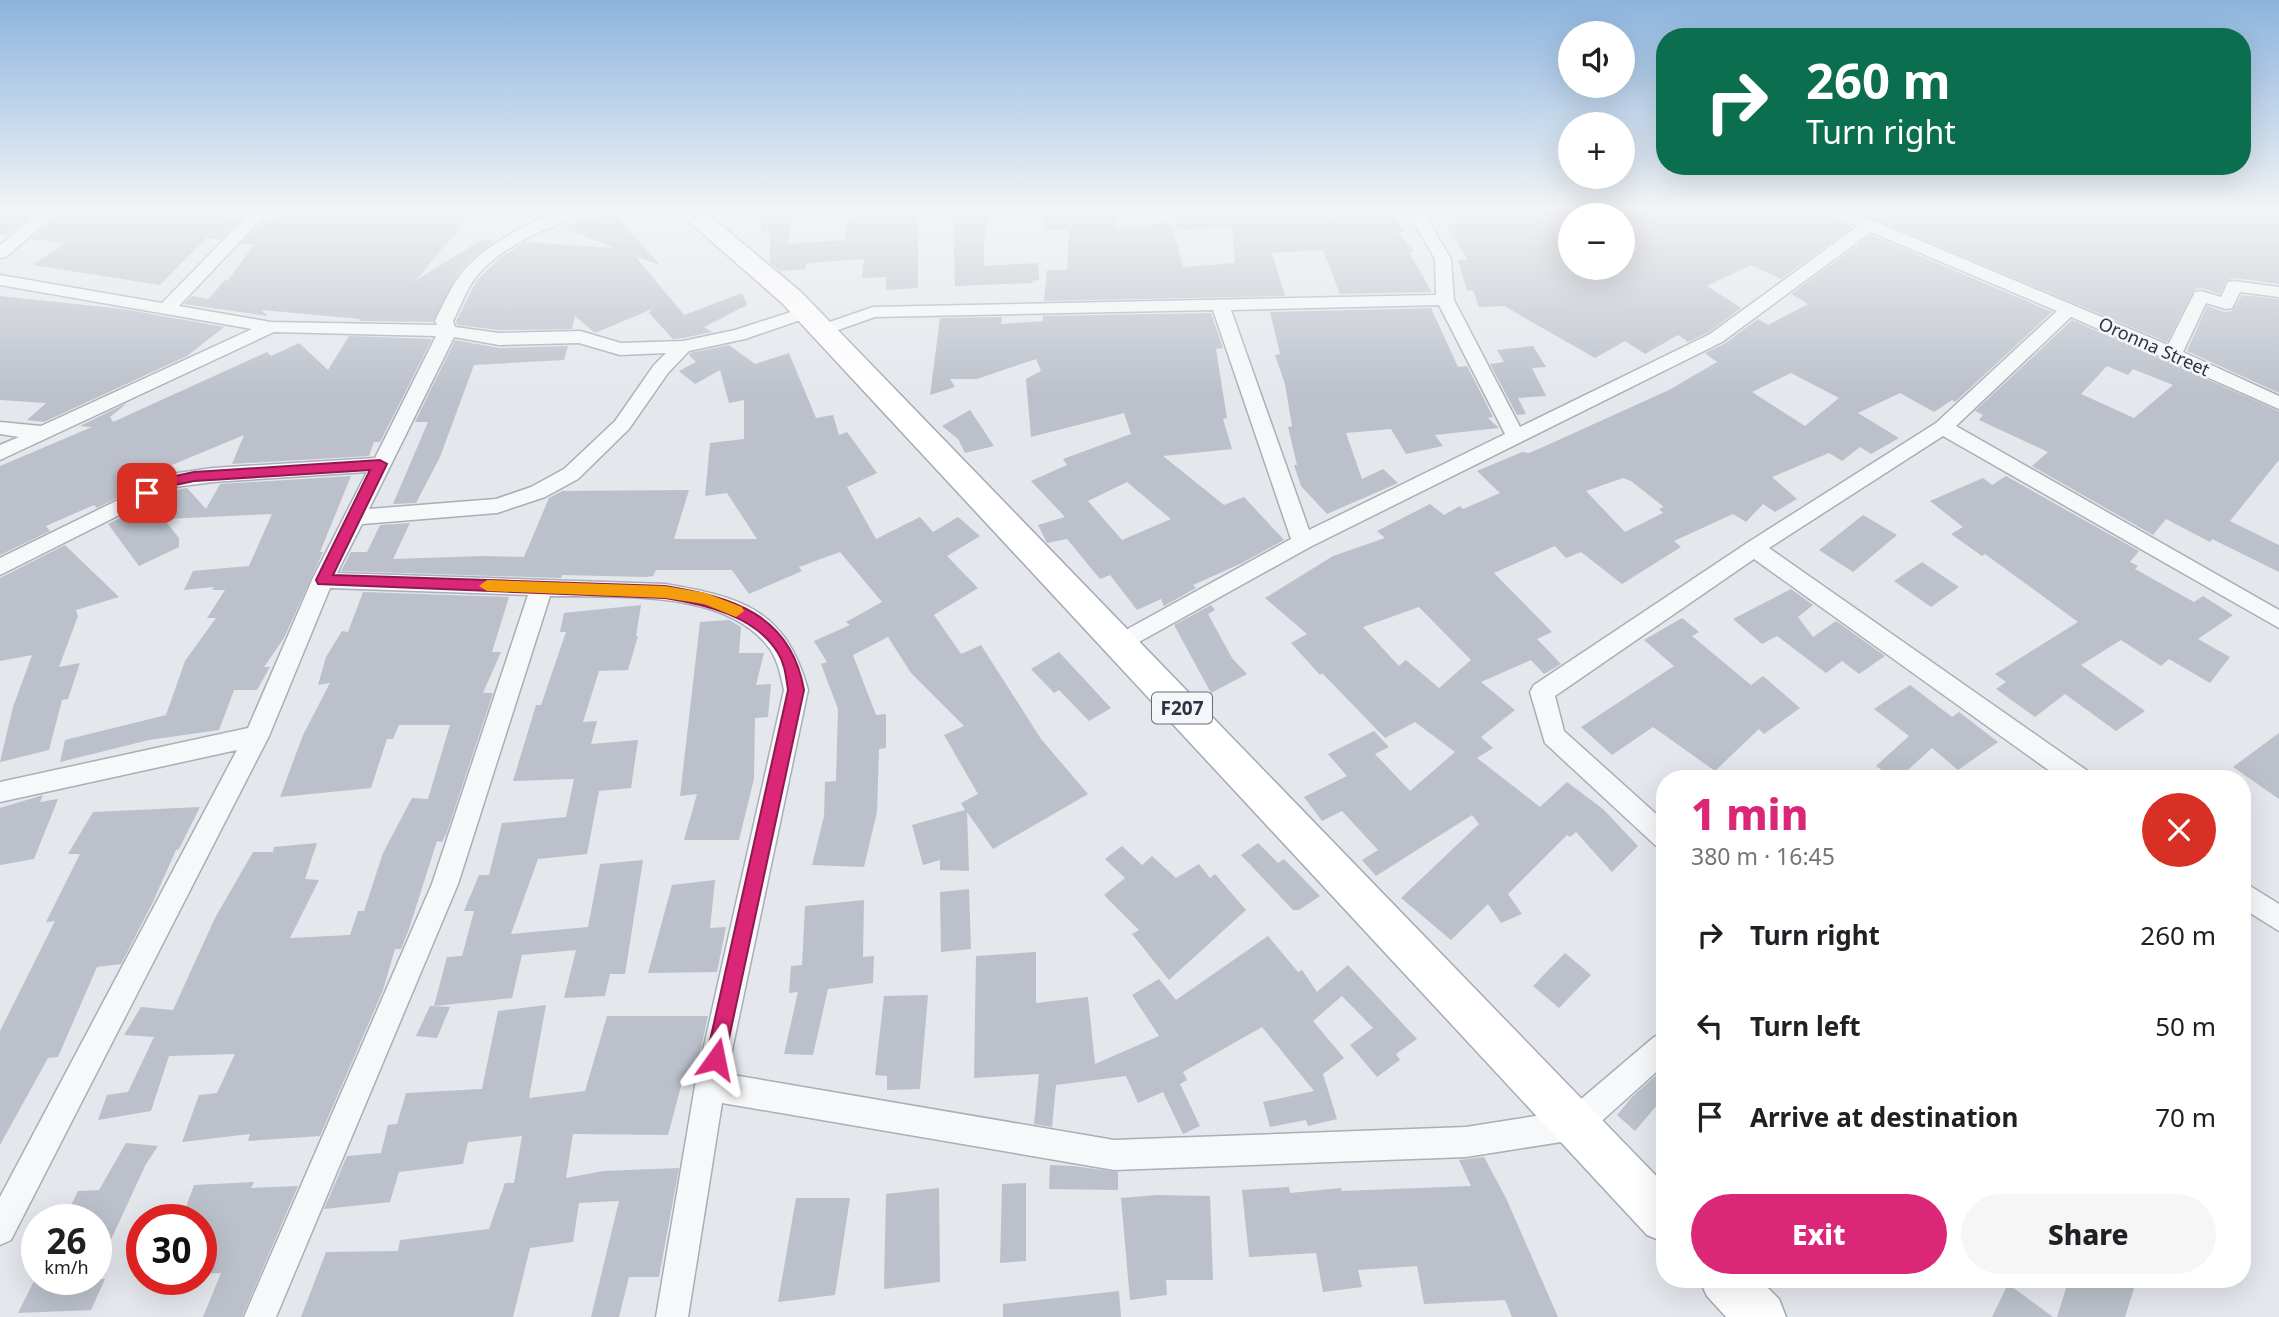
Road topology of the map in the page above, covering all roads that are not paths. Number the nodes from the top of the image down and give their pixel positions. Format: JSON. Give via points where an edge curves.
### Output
{"nodes":[{"id":1,"x":201,"y":272,"type":"edge"},
{"id":2,"x":471,"y":272,"type":"edge"},
{"id":3,"x":763,"y":272,"type":"edge"},
{"id":4,"x":1444,"y":272,"type":"edge"},
{"id":5,"x":1805,"y":272,"type":"edge"},
{"id":6,"x":1981,"y":272,"type":"edge"},
{"id":7,"x":0,"y":280,"type":"edge"},
{"id":8,"x":2279,"y":292,"type":"edge"},
{"id":9,"x":1446,"y":300,"type":"junction"},
{"id":10,"x":1220,"y":304,"type":"junction"},
{"id":11,"x":165,"y":310,"type":"junction"},
{"id":12,"x":2068,"y":310,"type":"junction"},
{"id":13,"x":813,"y":322,"type":"junction"},
{"id":14,"x":271,"y":327,"type":"junction"},
{"id":15,"x":448,"y":331,"type":"junction"},
{"id":16,"x":682,"y":346,"type":"junction"},
{"id":17,"x":2173,"y":354,"type":"junction"},
{"id":18,"x":2279,"y":403,"type":"edge"},
{"id":19,"x":1943,"y":427,"type":"junction"},
{"id":20,"x":0,"y":428,"type":"edge"},
{"id":21,"x":45,"y":434,"type":"junction"},
{"id":22,"x":1515,"y":436,"type":"junction"},
{"id":23,"x":0,"y":453,"type":"edge"},
{"id":24,"x":380,"y":464,"type":"junction"},
{"id":25,"x":355,"y":517,"type":"junction"},
{"id":26,"x":1303,"y":542,"type":"junction"},
{"id":27,"x":1754,"y":548,"type":"junction"},
{"id":28,"x":0,"y":566,"type":"edge"},
{"id":29,"x":323,"y":580,"type":"junction"},
{"id":30,"x":542,"y":587,"type":"junction"},
{"id":31,"x":2279,"y":620,"type":"edge"},
{"id":32,"x":1121,"y":643,"type":"junction"},
{"id":33,"x":257,"y":736,"type":"junction"},
{"id":34,"x":2067,"y":770,"type":"edge"},
{"id":35,"x":0,"y":792,"type":"edge"},
{"id":36,"x":1656,"y":830,"type":"edge"},
{"id":37,"x":2251,"y":899,"type":"edge"},
{"id":38,"x":2279,"y":919,"type":"edge"},
{"id":39,"x":1656,"y":1055,"type":"edge"},
{"id":40,"x":710,"y":1086,"type":"junction"},
{"id":41,"x":1574,"y":1125,"type":"junction"},
{"id":42,"x":1656,"y":1210,"type":"edge"},
{"id":43,"x":0,"y":1229,"type":"edge"},
{"id":44,"x":1733,"y":1288,"type":"edge"},
{"id":45,"x":260,"y":1317,"type":"edge"},
{"id":46,"x":672,"y":1317,"type":"edge"},
{"id":47,"x":1761,"y":1317,"type":"edge"}],
"edges":[{"from":1,"to":11,"type":"street"},
{"from":2,"to":15,"type":"street","via":[[444,321]]},
{"from":3,"to":13,"type":"main road","number":"F207"},
{"from":4,"to":9,"type":"street"},
{"from":5,"to":22,"type":"street","via":[[1716,338]]},
{"from":6,"to":12,"type":"street","name":"Oronna Street"},
{"from":7,"to":11,"type":"street"},
{"from":8,"to":17,"type":"street","via":[[2234,286],[2226,304],[2201,296]]},
{"from":9,"to":10,"type":"street"},
{"from":9,"to":22,"type":"street"},
{"from":10,"to":13,"type":"street","via":[[873,312]]},
{"from":10,"to":26,"type":"street"},
{"from":11,"to":14,"type":"street"},
{"from":12,"to":17,"type":"street","name":"Oronna Street"},
{"from":12,"to":19,"type":"street"},
{"from":13,"to":16,"type":"street"},
{"from":13,"to":32,"type":"main road","number":"F207"},
{"from":14,"to":15,"type":"street"},
{"from":14,"to":21,"type":"street"},
{"from":15,"to":16,"type":"street","via":[[499,339],[580,337],[620,349]]},
{"from":15,"to":24,"type":"street"},
{"from":16,"to":25,"type":"street","via":[[622,425],[571,474],[538,492],[497,506]]},
{"from":17,"to":18,"type":"street","name":"Oronna Street"},
{"from":19,"to":27,"type":"street"},
{"from":19,"to":31,"type":"street"},
{"from":20,"to":21,"type":"street"},
{"from":21,"to":23,"type":"street"},
{"from":22,"to":26,"type":"street"},
{"from":24,"to":25,"type":"street"},
{"from":24,"to":28,"type":"street","via":[[171,481]]},
{"from":25,"to":29,"type":"street"},
{"from":26,"to":32,"type":"street"},
{"from":27,"to":34,"type":"street"},
{"from":27,"to":36,"type":"street","via":[[1542,692],[1553,736]]},
{"from":29,"to":30,"type":"street"},
{"from":29,"to":33,"type":"street"},
{"from":30,"to":40,"type":"street","via":[[665,592],[706,599],[764,626],[785,649],[793,668],[796,690]]},
{"from":30,"to":45,"type":"street","via":[[445,884]]},
{"from":32,"to":41,"type":"main road","number":"F207"},
{"from":33,"to":35,"type":"street"},
{"from":33,"to":43,"type":"street"},
{"from":37,"to":38,"type":"street"},
{"from":39,"to":41,"type":"street"},
{"from":40,"to":41,"type":"street","via":[[1114,1155],[1466,1142]]},
{"from":40,"to":46,"type":"street"},
{"from":41,"to":42,"type":"main road","number":"F207"},
{"from":44,"to":47,"type":"main road"}]}
